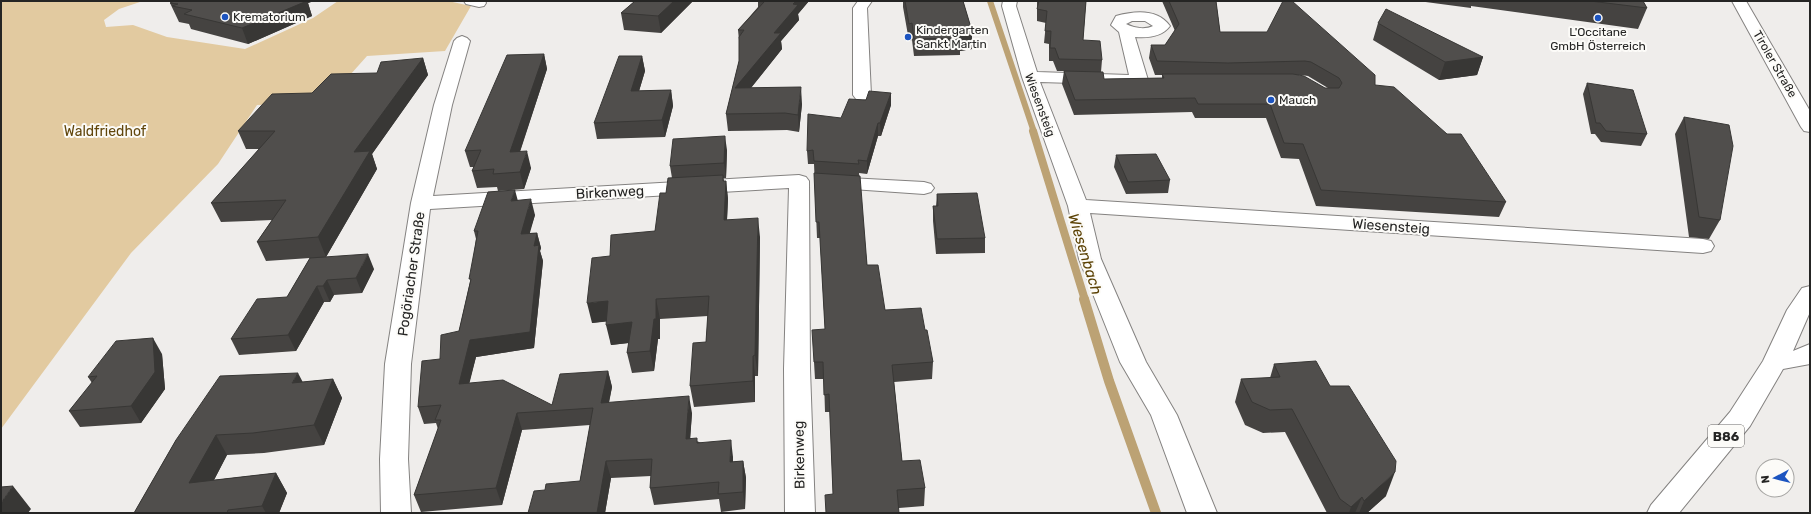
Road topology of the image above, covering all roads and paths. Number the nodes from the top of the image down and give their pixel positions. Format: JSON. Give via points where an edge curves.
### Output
{"nodes":[{"id":1,"x":864,"y":1,"type":"edge"},
{"id":2,"x":1010,"y":1,"type":"edge"},
{"id":3,"x":1739,"y":1,"type":"edge"},
{"id":4,"x":1126,"y":30,"type":"dead end"},
{"id":5,"x":462,"y":41,"type":"dead end"},
{"id":6,"x":1030,"y":77,"type":"junction"},
{"id":7,"x":862,"y":95,"type":"dead end"},
{"id":8,"x":1810,"y":127,"type":"edge"},
{"id":9,"x":799,"y":181,"type":"junction"},
{"id":10,"x":924,"y":188,"type":"dead end"},
{"id":11,"x":421,"y":203,"type":"junction"},
{"id":12,"x":1078,"y":206,"type":"junction"},
{"id":13,"x":1703,"y":246,"type":"dead end"},
{"id":14,"x":1810,"y":293,"type":"edge"},
{"id":15,"x":1810,"y":352,"type":"edge"},
{"id":16,"x":1775,"y":362,"type":"junction"},
{"id":17,"x":396,"y":513,"type":"edge"},
{"id":18,"x":800,"y":513,"type":"edge"},
{"id":19,"x":1202,"y":513,"type":"edge"},
{"id":20,"x":1662,"y":513,"type":"edge"}],
"edges":[{"from":1,"to":7,"type":"street","via":[[860,8]]},
{"from":2,"to":6,"type":"street","name":"Wiesensteig","via":[[1009,6]]},
{"from":3,"to":8,"type":"street","name":"Tiroler Straße"},
{"from":4,"to":6,"type":"street","via":[[1147,80]]},
{"from":5,"to":11,"type":"street","name":"Pogöriacher Straße","via":[[442,105]]},
{"from":6,"to":12,"type":"street","name":"Wiesensteig"},
{"from":9,"to":10,"type":"street","name":"Birkenweg"},
{"from":9,"to":11,"type":"street","name":"Birkenweg"},
{"from":9,"to":18,"type":"street","name":"Birkenweg","via":[[797,369]]},
{"from":11,"to":17,"type":"street","name":"Pogöriacher Straße","via":[[398,364],[394,459]]},
{"from":12,"to":13,"type":"street","name":"Wiesensteig"},
{"from":12,"to":19,"type":"street","name":"Wiesensteig","via":[[1090,259],[1133,362],[1164,415]]},
{"from":14,"to":16,"type":"street","number":"B86","via":[[1799,310]]},
{"from":15,"to":16,"type":"street","via":[[1805,358]]},
{"from":16,"to":20,"type":"street","number":"B86","via":[[1740,419]]}]}
